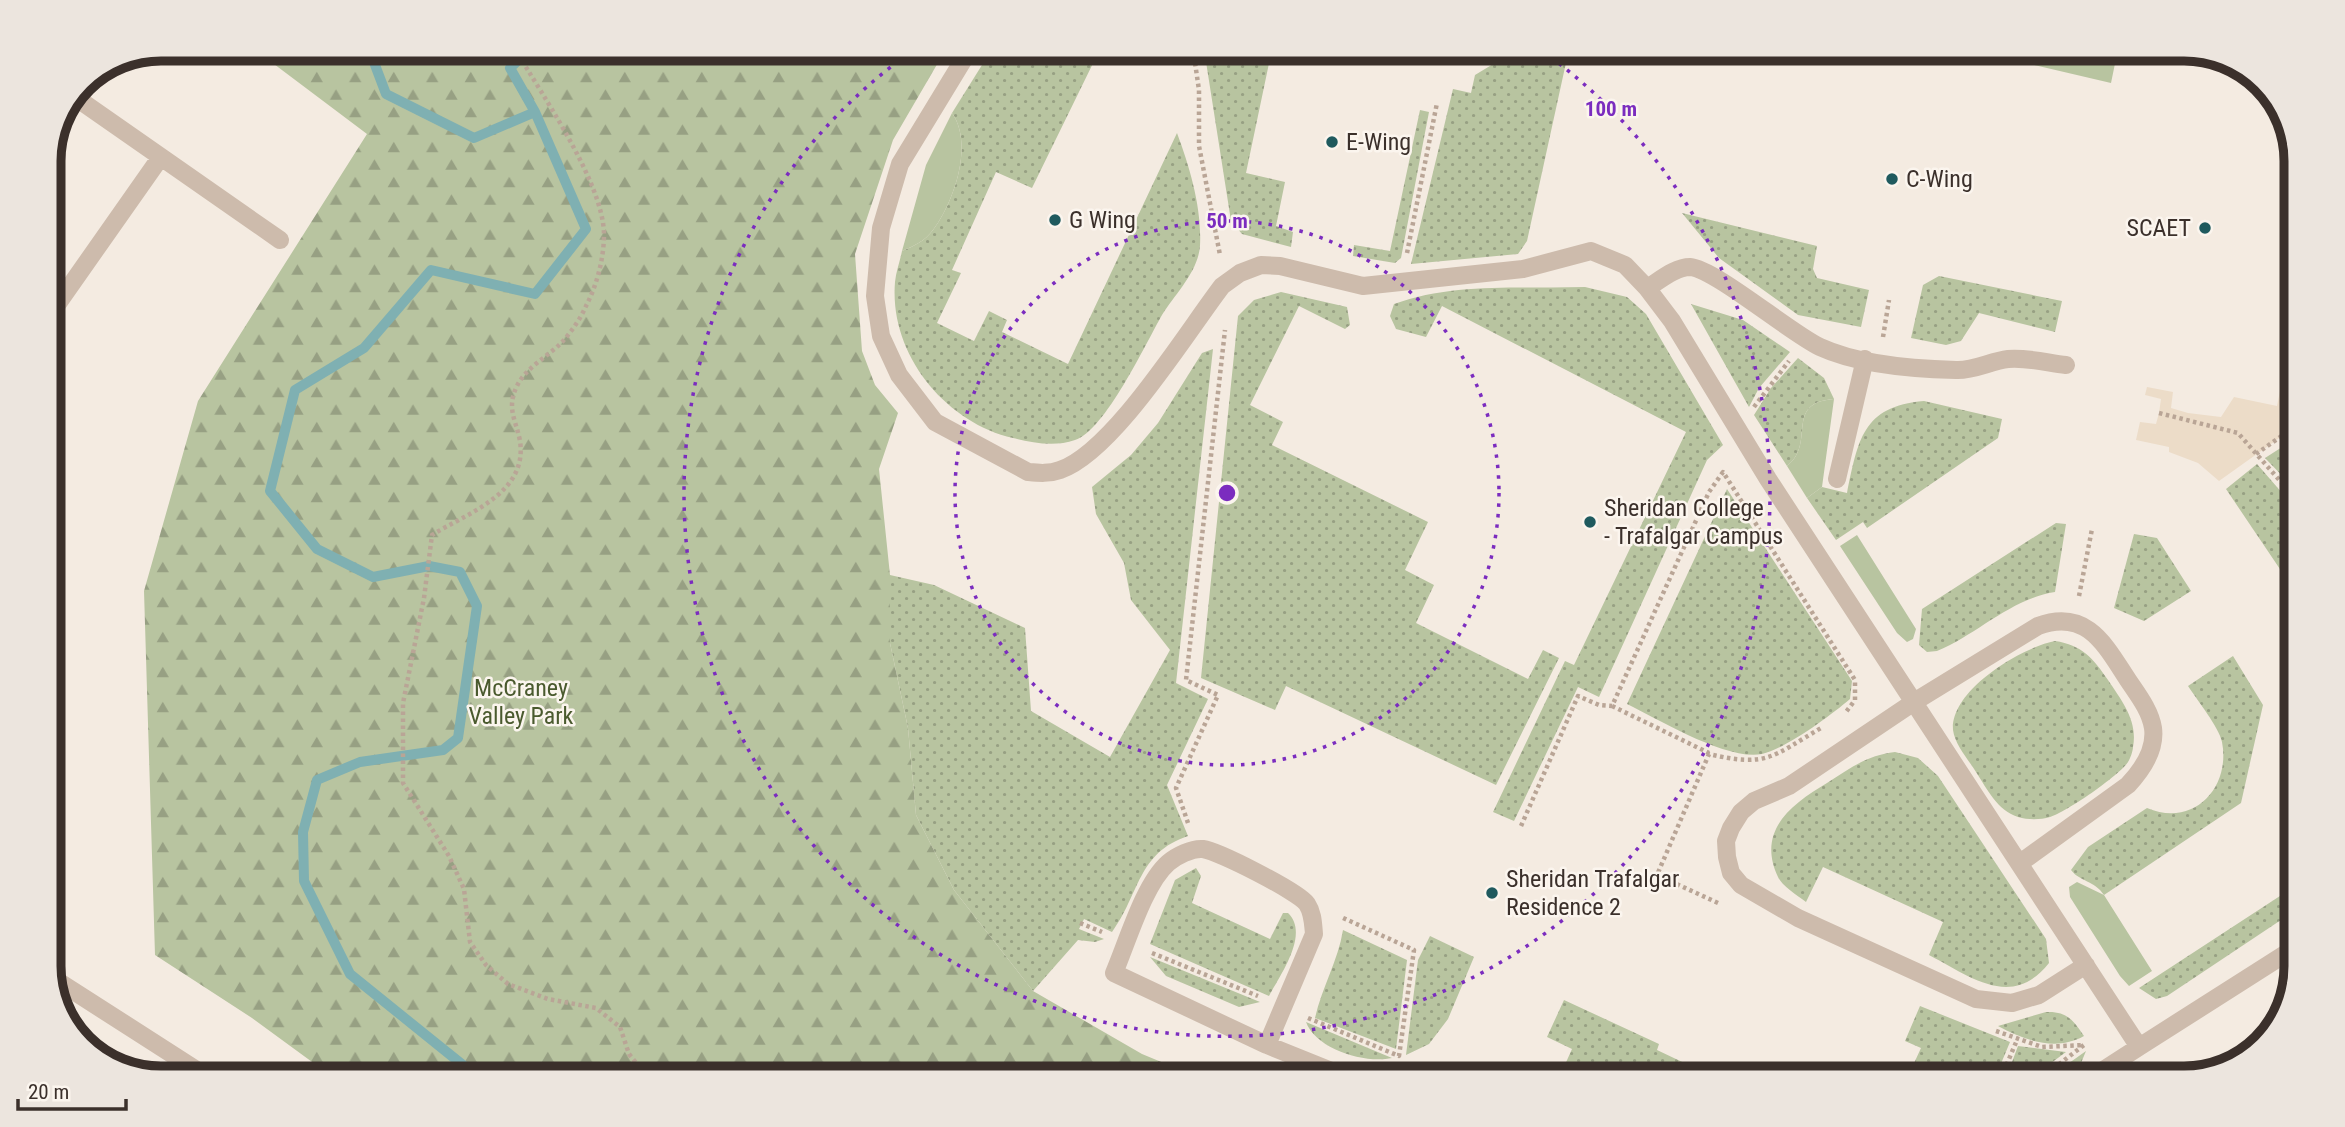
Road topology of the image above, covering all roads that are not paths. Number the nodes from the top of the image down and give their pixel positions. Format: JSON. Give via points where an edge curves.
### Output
{"nodes":[{"id":1,"x":963,"y":61,"type":"edge"},
{"id":2,"x":82,"y":102,"type":"edge"},
{"id":3,"x":160,"y":158,"type":"junction"},
{"id":4,"x":280,"y":240,"type":"dead end"},
{"id":5,"x":1647,"y":288,"type":"junction"},
{"id":6,"x":61,"y":299,"type":"edge"},
{"id":7,"x":1872,"y":361,"type":"junction"},
{"id":8,"x":2066,"y":365,"type":"dead end"},
{"id":9,"x":1837,"y":479,"type":"dead end"},
{"id":10,"x":1914,"y":702,"type":"junction"},
{"id":11,"x":2020,"y":863,"type":"junction"},
{"id":12,"x":2284,"y":955,"type":"edge"},
{"id":13,"x":2086,"y":965,"type":"junction"},
{"id":14,"x":63,"y":984,"type":"edge"},
{"id":15,"x":1267,"y":1045,"type":"junction"},
{"id":16,"x":2139,"y":1047,"type":"junction"},
{"id":17,"x":190,"y":1066,"type":"edge"},
{"id":18,"x":1319,"y":1066,"type":"edge"},
{"id":19,"x":2110,"y":1066,"type":"edge"}],
"edges":[{"from":1,"to":5,"type":"street","via":[[900,164],[881,228],[875,296],[881,336],[899,375],[935,422],[1028,472],[1061,470],[1089,454],[1128,413],[1223,286],[1261,265],[1363,286],[1523,269],[1591,251],[1625,265]]},
{"from":2,"to":3,"type":"street"},
{"from":3,"to":4,"type":"street"},
{"from":3,"to":6,"type":"street"},
{"from":5,"to":7,"type":"street","via":[[1688,267],[1708,272],[1810,341]]},
{"from":5,"to":10,"type":"street"},
{"from":7,"to":8,"type":"street","via":[[1959,370],[2009,358]]},
{"from":7,"to":9,"type":"street"},
{"from":10,"to":11,"type":"street"},
{"from":10,"to":11,"type":"street","via":[[2056,619],[2094,632],[2147,709],[2153,729],[2151,750],[2142,770]]},
{"from":10,"to":13,"type":"street","via":[[1789,786],[1741,812],[1726,841],[1731,873],[1741,885],[1798,918],[1976,999],[2012,1003],[2039,995]]},
{"from":11,"to":13,"type":"street"},
{"from":12,"to":16,"type":"street"},
{"from":13,"to":16,"type":"street"},
{"from":14,"to":17,"type":"street"},
{"from":15,"to":15,"type":"street","via":[[1114,973],[1150,890],[1167,864],[1182,853],[1202,849],[1255,871],[1306,901],[1314,934]]},
{"from":15,"to":18,"type":"street"},
{"from":16,"to":19,"type":"street"}]}
